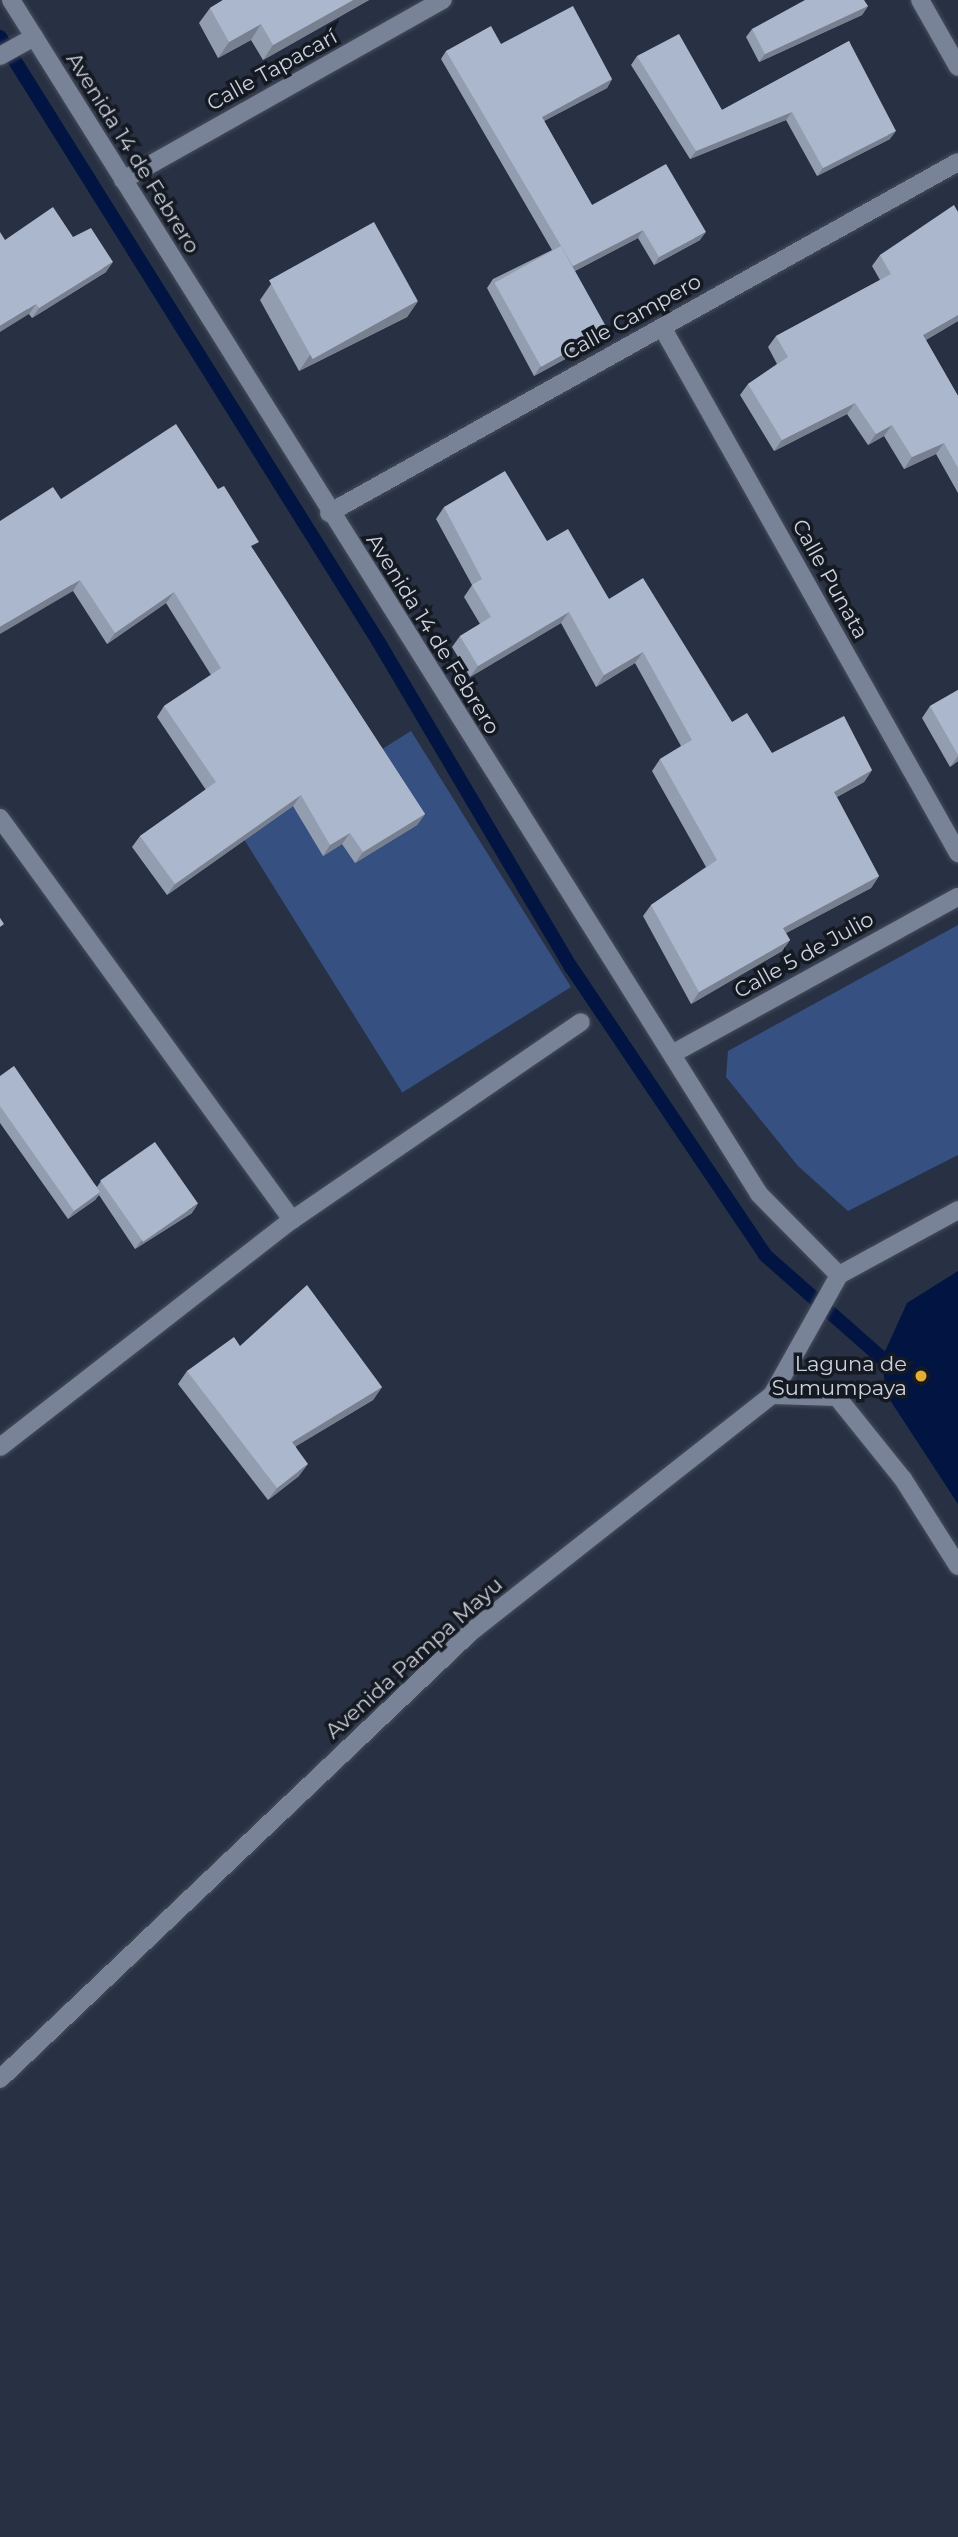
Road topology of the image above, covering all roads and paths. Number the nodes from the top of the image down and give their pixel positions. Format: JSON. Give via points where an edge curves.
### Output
{"nodes":[{"id":1,"x":11,"y":0,"type":"edge"},
{"id":2,"x":443,"y":0,"type":"edge"},
{"id":3,"x":920,"y":0,"type":"edge"},
{"id":4,"x":29,"y":40,"type":"junction"},
{"id":5,"x":0,"y":56,"type":"edge"},
{"id":6,"x":958,"y":67,"type":"edge"},
{"id":7,"x":958,"y":162,"type":"edge"},
{"id":8,"x":123,"y":180,"type":"junction"},
{"id":9,"x":662,"y":327,"type":"junction"},
{"id":10,"x":329,"y":513,"type":"junction"},
{"id":11,"x":0,"y":818,"type":"edge"},
{"id":12,"x":958,"y":853,"type":"edge"},
{"id":13,"x":958,"y":897,"type":"edge"},
{"id":14,"x":581,"y":1023,"type":"dead end"},
{"id":15,"x":673,"y":1054,"type":"junction"},
{"id":16,"x":958,"y":1210,"type":"edge"},
{"id":17,"x":292,"y":1220,"type":"junction"},
{"id":18,"x":839,"y":1275,"type":"junction"},
{"id":19,"x":772,"y":1395,"type":"junction"},
{"id":20,"x":0,"y":1447,"type":"edge"},
{"id":21,"x":958,"y":1566,"type":"edge"},
{"id":22,"x":0,"y":2079,"type":"edge"}],
"edges":[{"from":1,"to":4,"type":"street","name":"Avenida 14 de Febrero"},
{"from":2,"to":8,"type":"street","name":"Calle Tapacarí"},
{"from":3,"to":6,"type":"street"},
{"from":4,"to":5,"type":"street"},
{"from":4,"to":8,"type":"street","name":"Avenida 14 de Febrero"},
{"from":7,"to":9,"type":"street","name":"Calle Campero"},
{"from":8,"to":10,"type":"street","name":"Avenida 14 de Febrero"},
{"from":9,"to":10,"type":"street","name":"Calle Campero"},
{"from":9,"to":12,"type":"street","name":"Calle Punata"},
{"from":10,"to":15,"type":"street","name":"Avenida 14 de Febrero"},
{"from":11,"to":17,"type":"street"},
{"from":13,"to":15,"type":"street","name":"Calle 5 de Julio"},
{"from":14,"to":17,"type":"street"},
{"from":15,"to":18,"type":"street","name":"Avenida 14 de Febrero","via":[[759,1194]]},
{"from":16,"to":18,"type":"street"},
{"from":17,"to":20,"type":"street"},
{"from":18,"to":19,"type":"street","name":"Avenida Pampa Mayu"},
{"from":19,"to":21,"type":"street","via":[[837,1397],[903,1479]]},
{"from":19,"to":22,"type":"street","name":"Avenida Pampa Mayu","via":[[472,1631]]}]}
